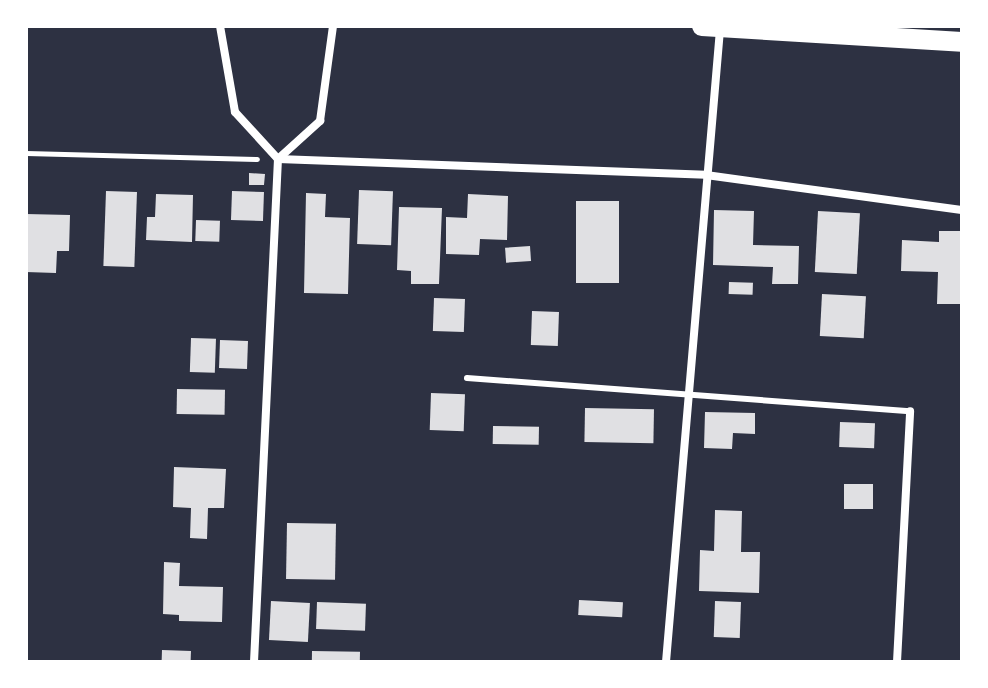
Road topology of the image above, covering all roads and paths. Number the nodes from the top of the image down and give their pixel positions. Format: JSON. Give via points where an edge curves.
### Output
{"nodes":[{"id":1,"x":220,"y":26,"type":"edge"},
{"id":2,"x":333,"y":26,"type":"edge"},
{"id":3,"x":711,"y":27,"type":"edge"},
{"id":4,"x":962,"y":42,"type":"edge"},
{"id":5,"x":26,"y":153,"type":"edge"},
{"id":6,"x":278,"y":159,"type":"junction"},
{"id":7,"x":706,"y":175,"type":"junction"},
{"id":8,"x":962,"y":210,"type":"edge"},
{"id":9,"x":467,"y":378,"type":"dead end"},
{"id":10,"x":685,"y":394,"type":"junction"},
{"id":11,"x":910,"y":411,"type":"joint"},
{"id":12,"x":254,"y":662,"type":"edge"},
{"id":13,"x":666,"y":662,"type":"edge"},
{"id":14,"x":897,"y":662,"type":"edge"}],
"edges":[{"from":1,"to":6,"type":"street","via":[[235,112]]},
{"from":2,"to":6,"type":"street","via":[[320,121]]},
{"from":3,"to":4,"type":"main road"},
{"from":3,"to":7,"type":"street"},
{"from":5,"to":6,"type":"path"},
{"from":6,"to":7,"type":"street"},
{"from":6,"to":12,"type":"street"},
{"from":7,"to":8,"type":"street"},
{"from":7,"to":10,"type":"street"},
{"from":9,"to":10,"type":"lane"},
{"from":10,"to":11,"type":"lane"},
{"from":10,"to":13,"type":"street"},
{"from":11,"to":14,"type":"street"}]}
